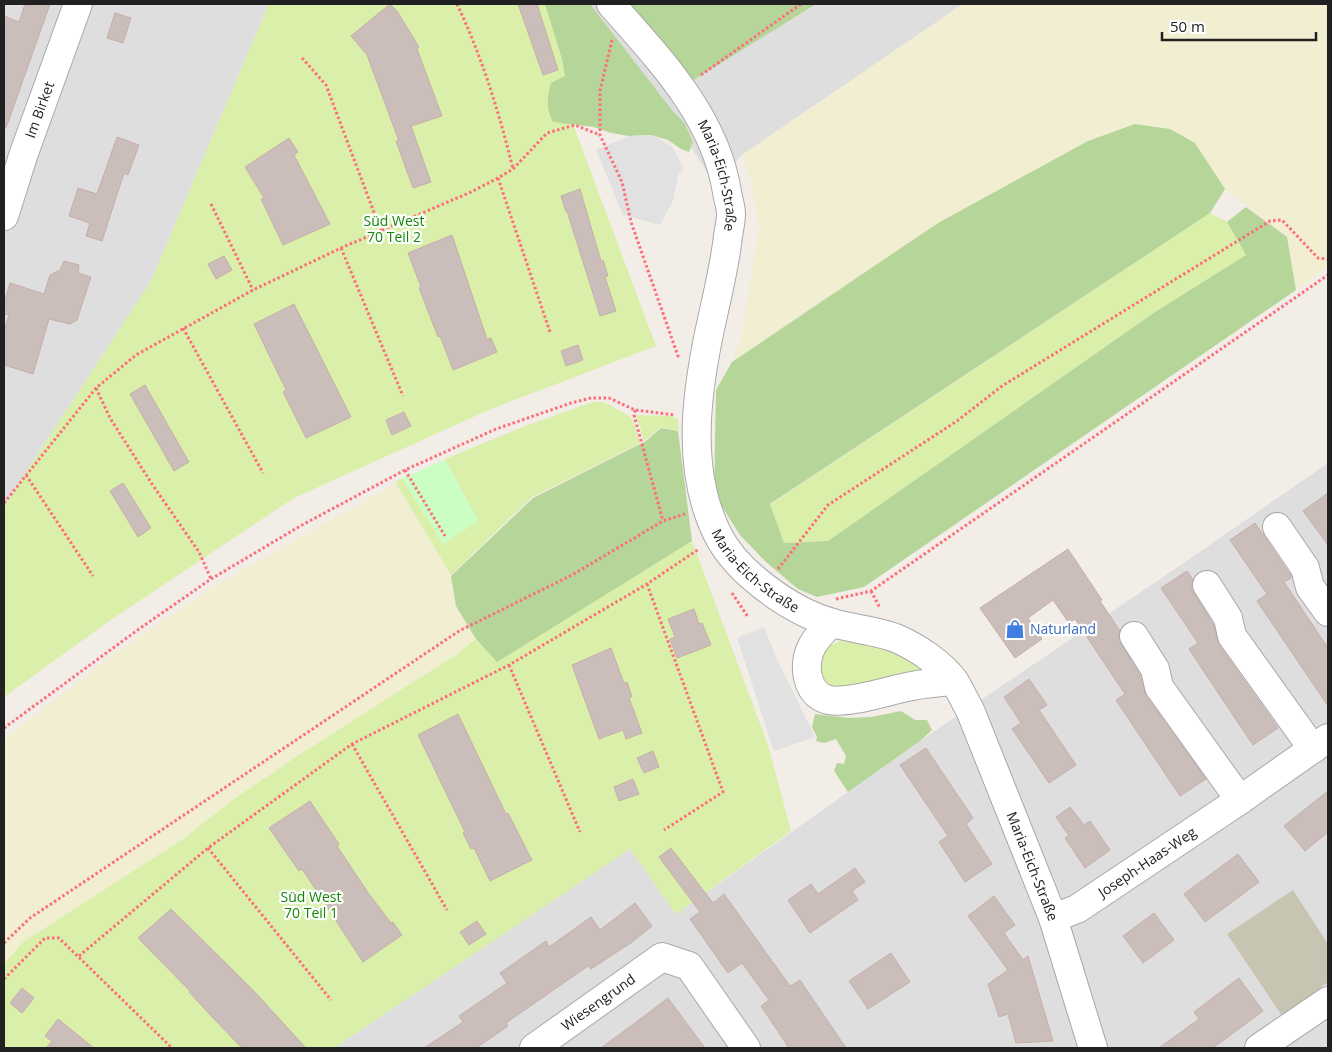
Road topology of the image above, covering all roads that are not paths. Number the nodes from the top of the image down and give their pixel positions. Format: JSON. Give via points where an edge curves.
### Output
{"nodes":[{"id":1,"x":78,"y":4,"type":"edge"},
{"id":2,"x":616,"y":10,"type":"edge"},
{"id":3,"x":14,"y":150,"type":"edge"},
{"id":4,"x":4,"y":216,"type":"edge"},
{"id":5,"x":1277,"y":528,"type":"dead end"},
{"id":6,"x":1206,"y":584,"type":"dead end"},
{"id":7,"x":1328,"y":612,"type":"edge"},
{"id":8,"x":820,"y":619,"type":"junction"},
{"id":9,"x":1134,"y":636,"type":"dead end"},
{"id":10,"x":954,"y":681,"type":"junction"},
{"id":11,"x":1320,"y":743,"type":"edge"},
{"id":12,"x":1240,"y":800,"type":"junction"},
{"id":13,"x":1053,"y":918,"type":"junction"},
{"id":14,"x":1328,"y":1001,"type":"edge"},
{"id":15,"x":534,"y":1048,"type":"edge"},
{"id":16,"x":746,"y":1048,"type":"edge"},
{"id":17,"x":1093,"y":1048,"type":"edge"},
{"id":18,"x":1259,"y":1048,"type":"edge"}],
"edges":[{"from":1,"to":3,"type":"street","name":"Im Birket"},
{"from":2,"to":8,"type":"street","name":"Maria-Eich-Straße","via":[[682,88],[718,155],[726,182],[731,214],[721,282],[699,384],[699,468],[706,506],[729,554],[764,588],[785,603]]},
{"from":3,"to":4,"type":"street","name":"Im Birket"},
{"from":5,"to":7,"type":"street","via":[[1306,568],[1310,587]]},
{"from":6,"to":11,"type":"street","name":"Joseph-Haas-Weg","via":[[1228,618],[1232,636]]},
{"from":8,"to":10,"type":"street","name":"Maria-Eich-Straße","via":[[897,638],[930,658]]},
{"from":8,"to":10,"type":"street","via":[[806,662],[808,681],[815,694],[829,700],[852,699]]},
{"from":9,"to":12,"type":"street","via":[[1155,669],[1159,687]]},
{"from":10,"to":13,"type":"street","name":"Maria-Eich-Straße","via":[[970,710]]},
{"from":11,"to":12,"type":"street","name":"Joseph-Haas-Weg"},
{"from":12,"to":13,"type":"street","name":"Joseph-Haas-Weg","via":[[1077,909]]},
{"from":13,"to":17,"type":"street","name":"Maria-Eich-Straße"},
{"from":14,"to":18,"type":"street"},
{"from":15,"to":16,"type":"street","name":"Wiesengrund","via":[[662,957],[689,966]]}]}
